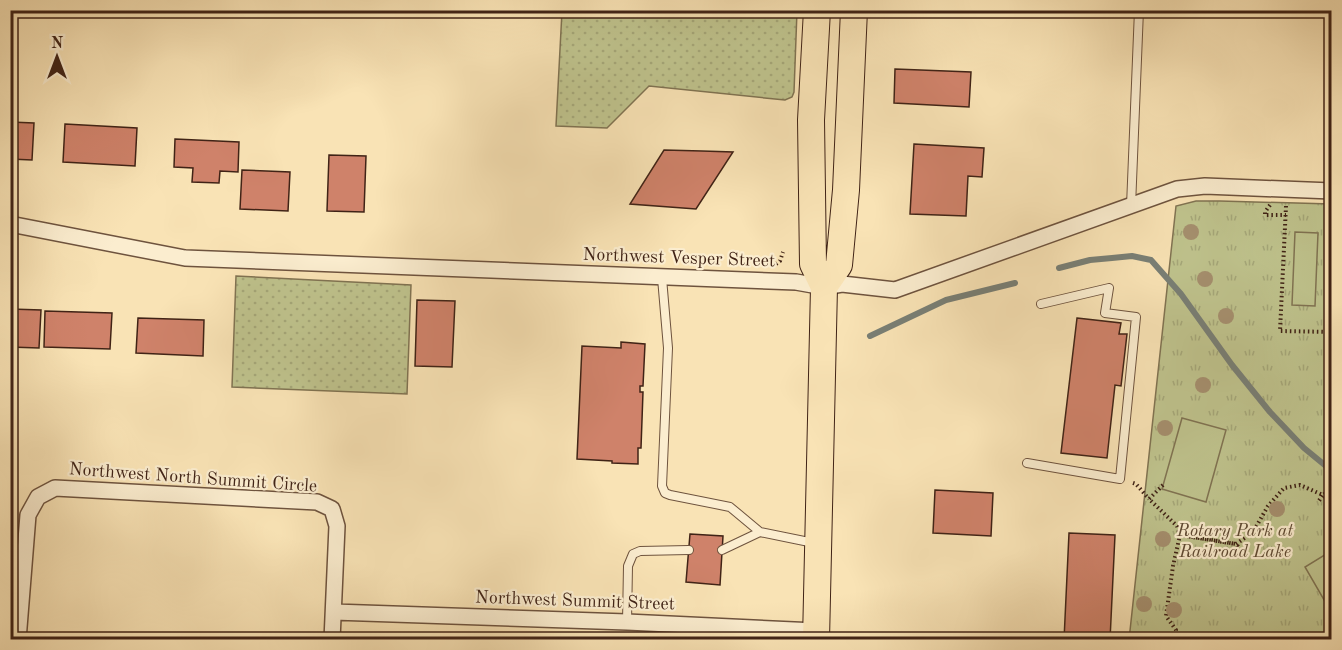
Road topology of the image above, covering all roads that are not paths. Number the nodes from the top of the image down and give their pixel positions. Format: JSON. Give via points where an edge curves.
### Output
{"nodes":[{"id":1,"x":817,"y":10,"type":"edge"},
{"id":2,"x":854,"y":10,"type":"edge"},
{"id":3,"x":1139,"y":10,"type":"edge"},
{"id":4,"x":1332,"y":191,"type":"edge"},
{"id":5,"x":1131,"y":206,"type":"junction"},
{"id":6,"x":10,"y":224,"type":"edge"},
{"id":7,"x":662,"y":278,"type":"junction"},
{"id":8,"x":824,"y":287,"type":"junction"},
{"id":9,"x":1041,"y":304,"type":"dead end"},
{"id":10,"x":1027,"y":463,"type":"dead end"},
{"id":11,"x":760,"y":532,"type":"junction"},
{"id":12,"x":817,"y":543,"type":"junction"},
{"id":13,"x":689,"y":550,"type":"dead end"},
{"id":14,"x":722,"y":550,"type":"dead end"},
{"id":15,"x":333,"y":612,"type":"junction"},
{"id":16,"x":15,"y":618,"type":"edge"},
{"id":17,"x":627,"y":622,"type":"junction"},
{"id":18,"x":816,"y":635,"type":"edge"},
{"id":19,"x":18,"y":639,"type":"edge"},
{"id":20,"x":332,"y":639,"type":"edge"}],
"edges":[{"from":1,"to":8,"type":"main road","via":[[811,120],[813,264]]},
{"from":2,"to":8,"type":"main road","via":[[839,265]]},
{"from":3,"to":5,"type":"lane"},
{"from":4,"to":5,"type":"street","name":"Northwest Vesper Street","via":[[1205,186],[1177,189]]},
{"from":5,"to":8,"type":"street","name":"Northwest Vesper Street","via":[[895,290],[842,284]]},
{"from":6,"to":7,"type":"street","name":"Northwest Vesper Street","via":[[185,258]]},
{"from":7,"to":8,"type":"street","name":"Northwest Vesper Street","via":[[802,282]]},
{"from":7,"to":11,"type":"lane","via":[[668,348],[664,493],[730,507]]},
{"from":8,"to":12,"type":"main road"},
{"from":9,"to":10,"type":"lane","via":[[1109,288],[1105,313],[1136,317],[1120,479]]},
{"from":11,"to":12,"type":"lane"},
{"from":11,"to":14,"type":"lane"},
{"from":12,"to":18,"type":"main road"},
{"from":13,"to":17,"type":"lane","via":[[633,554],[628,566]]},
{"from":15,"to":16,"type":"street","name":"Northwest North Summit Circle","via":[[337,526],[332,509],[317,502],[55,488],[38,496],[28,515]]},
{"from":15,"to":17,"type":"street","name":"Northwest Summit Street"},
{"from":15,"to":20,"type":"street","name":"Northwest North Summit Circle"},
{"from":16,"to":19,"type":"street","name":"Northwest North Summit Circle"},
{"from":17,"to":18,"type":"street","name":"Northwest Summit Street"}]}
